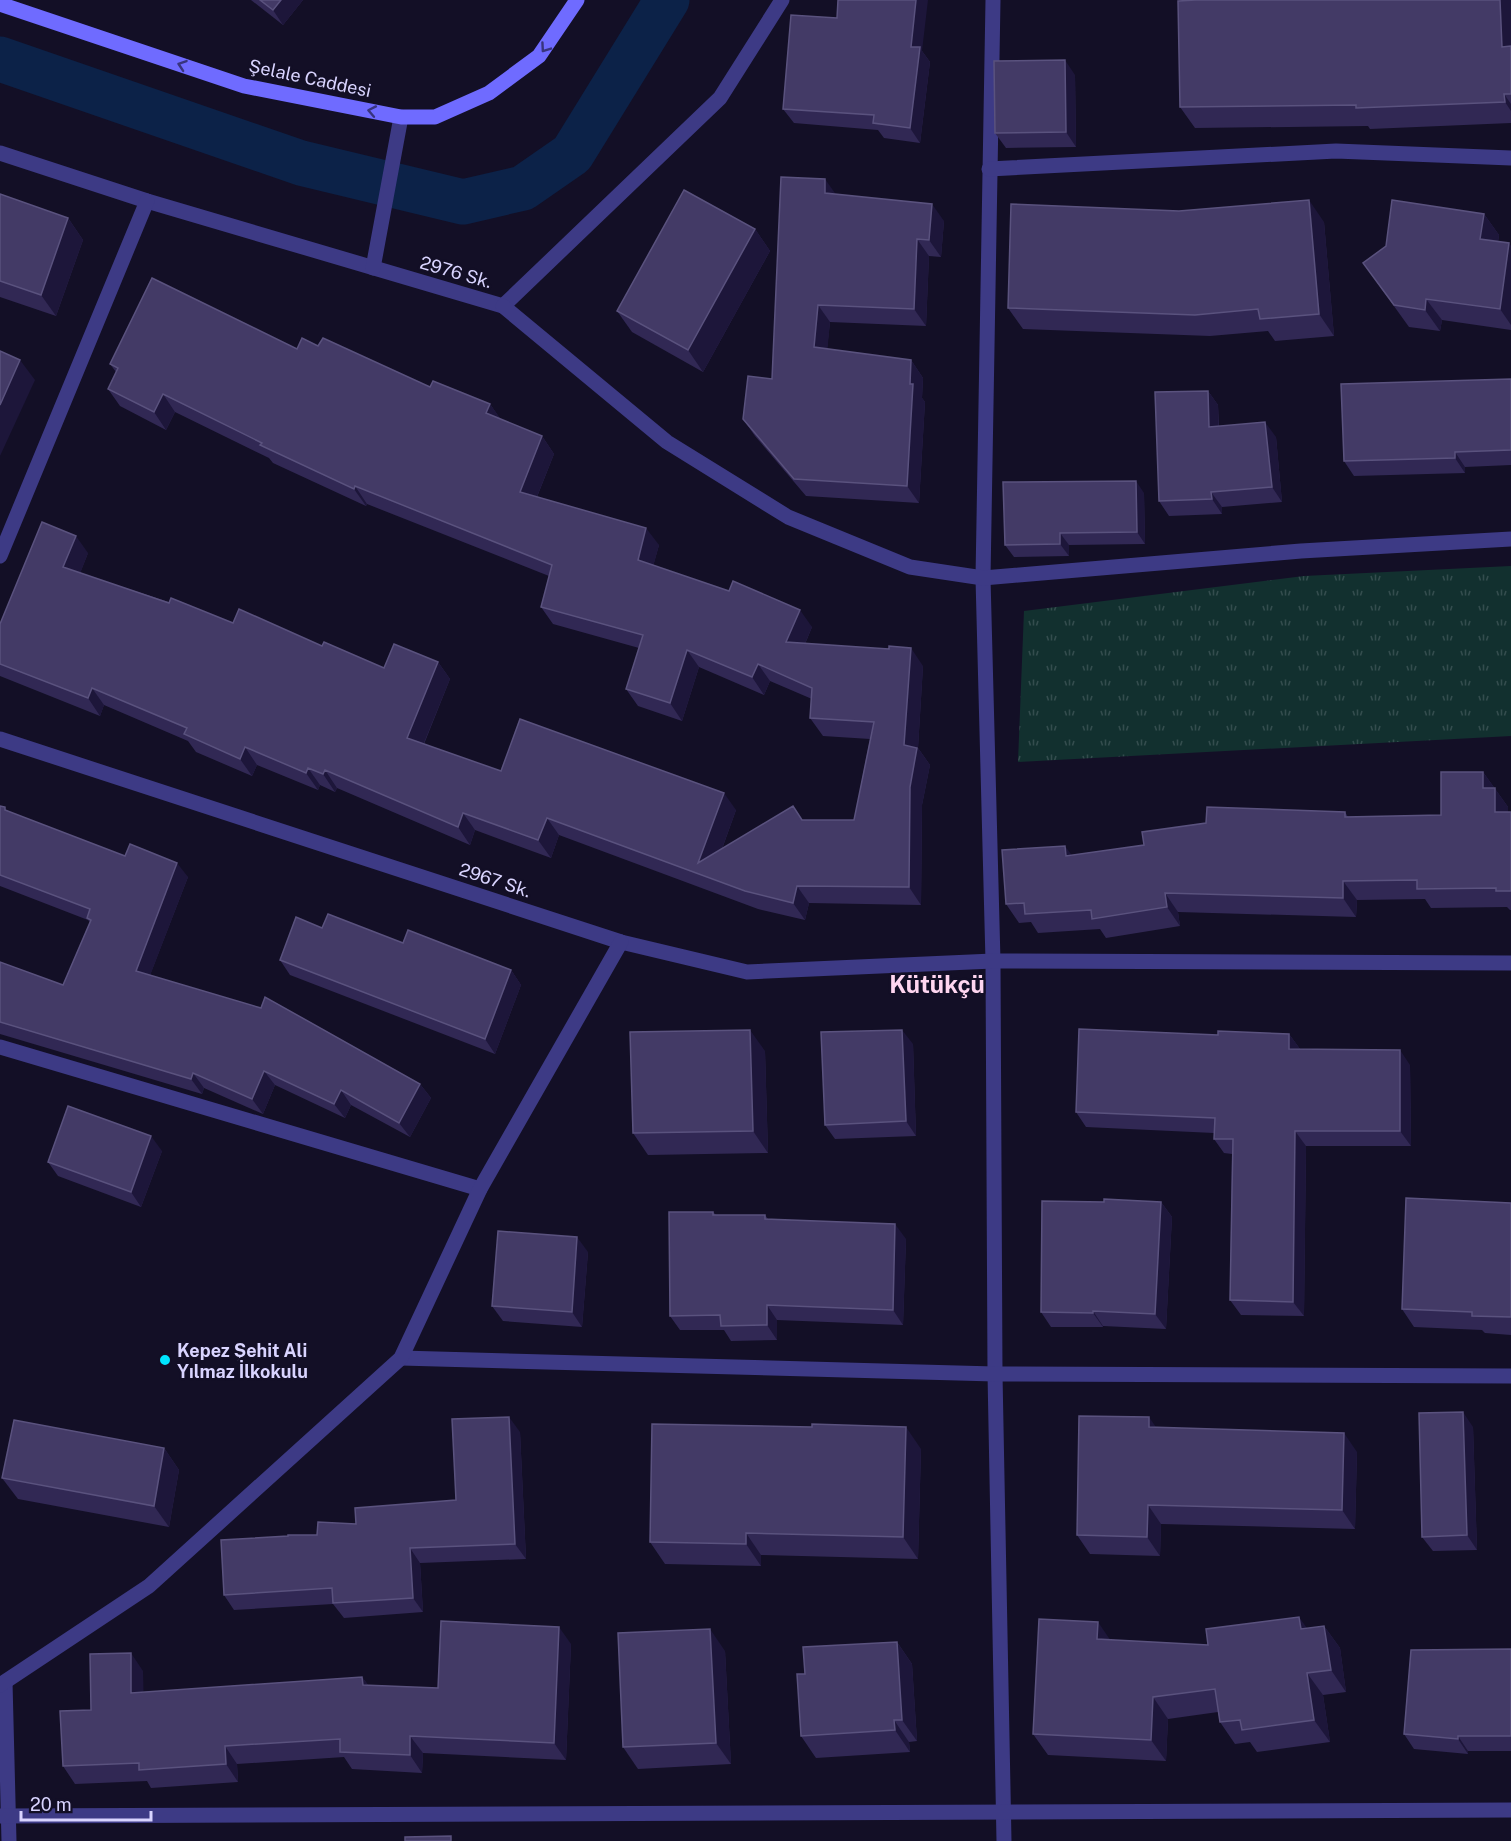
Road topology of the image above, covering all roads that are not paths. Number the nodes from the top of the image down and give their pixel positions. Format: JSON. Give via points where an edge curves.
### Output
{"nodes":[{"id":1,"x":577,"y":0,"type":"edge"},
{"id":2,"x":782,"y":0,"type":"edge"},
{"id":3,"x":993,"y":0,"type":"edge"},
{"id":4,"x":0,"y":4,"type":"edge"},
{"id":5,"x":401,"y":117,"type":"junction"},
{"id":6,"x":0,"y":153,"type":"edge"},
{"id":7,"x":1511,"y":158,"type":"edge"},
{"id":8,"x":989,"y":169,"type":"junction"},
{"id":9,"x":147,"y":201,"type":"junction"},
{"id":10,"x":373,"y":268,"type":"junction"},
{"id":11,"x":503,"y":306,"type":"junction"},
{"id":12,"x":1511,"y":539,"type":"edge"},
{"id":13,"x":0,"y":556,"type":"edge"},
{"id":14,"x":983,"y":578,"type":"junction"},
{"id":15,"x":0,"y":739,"type":"edge"},
{"id":16,"x":621,"y":942,"type":"junction"},
{"id":17,"x":993,"y":961,"type":"junction"},
{"id":18,"x":1511,"y":963,"type":"edge"},
{"id":19,"x":0,"y":1047,"type":"edge"},
{"id":20,"x":480,"y":1189,"type":"junction"},
{"id":21,"x":401,"y":1358,"type":"junction"},
{"id":22,"x":995,"y":1374,"type":"junction"},
{"id":23,"x":1511,"y":1376,"type":"edge"},
{"id":24,"x":3,"y":1684,"type":"edge"},
{"id":25,"x":1511,"y":1810,"type":"edge"},
{"id":26,"x":1004,"y":1813,"type":"junction"},
{"id":27,"x":5,"y":1816,"type":"edge"},
{"id":28,"x":9,"y":1841,"type":"edge"},
{"id":29,"x":1004,"y":1841,"type":"edge"}],
"edges":[{"from":1,"to":5,"type":"street","name":"Şelale Caddesi","one_way":true,"via":[[539,56],[489,93],[435,117]]},
{"from":2,"to":11,"type":"street","name":"2976 Sk.","via":[[720,98]]},
{"from":3,"to":8,"type":"street"},
{"from":5,"to":4,"type":"street","name":"Şelale Caddesi","one_way":true,"via":[[244,86]]},
{"from":5,"to":10,"type":"street"},
{"from":6,"to":9,"type":"street","name":"2976 Sk."},
{"from":7,"to":8,"type":"street","via":[[1336,151]]},
{"from":8,"to":14,"type":"street"},
{"from":9,"to":10,"type":"street","name":"2976 Sk."},
{"from":9,"to":13,"type":"street"},
{"from":10,"to":11,"type":"street","name":"2976 Sk."},
{"from":11,"to":14,"type":"street","via":[[667,442],[788,517],[910,567]]},
{"from":12,"to":14,"type":"street","via":[[1301,551]]},
{"from":14,"to":17,"type":"street"},
{"from":15,"to":16,"type":"street","name":"2967 Sk."},
{"from":16,"to":17,"type":"street","name":"2967 Sk.","via":[[747,972]]},
{"from":16,"to":20,"type":"street"},
{"from":17,"to":18,"type":"street","name":"2967 Sk."},
{"from":17,"to":22,"type":"street"},
{"from":19,"to":20,"type":"street"},
{"from":20,"to":21,"type":"street"},
{"from":21,"to":22,"type":"street"},
{"from":21,"to":24,"type":"street","via":[[149,1586]]},
{"from":22,"to":23,"type":"street"},
{"from":22,"to":26,"type":"street"},
{"from":24,"to":27,"type":"street"},
{"from":25,"to":26,"type":"street"},
{"from":26,"to":27,"type":"street"},
{"from":26,"to":29,"type":"street"},
{"from":27,"to":28,"type":"street"}]}
